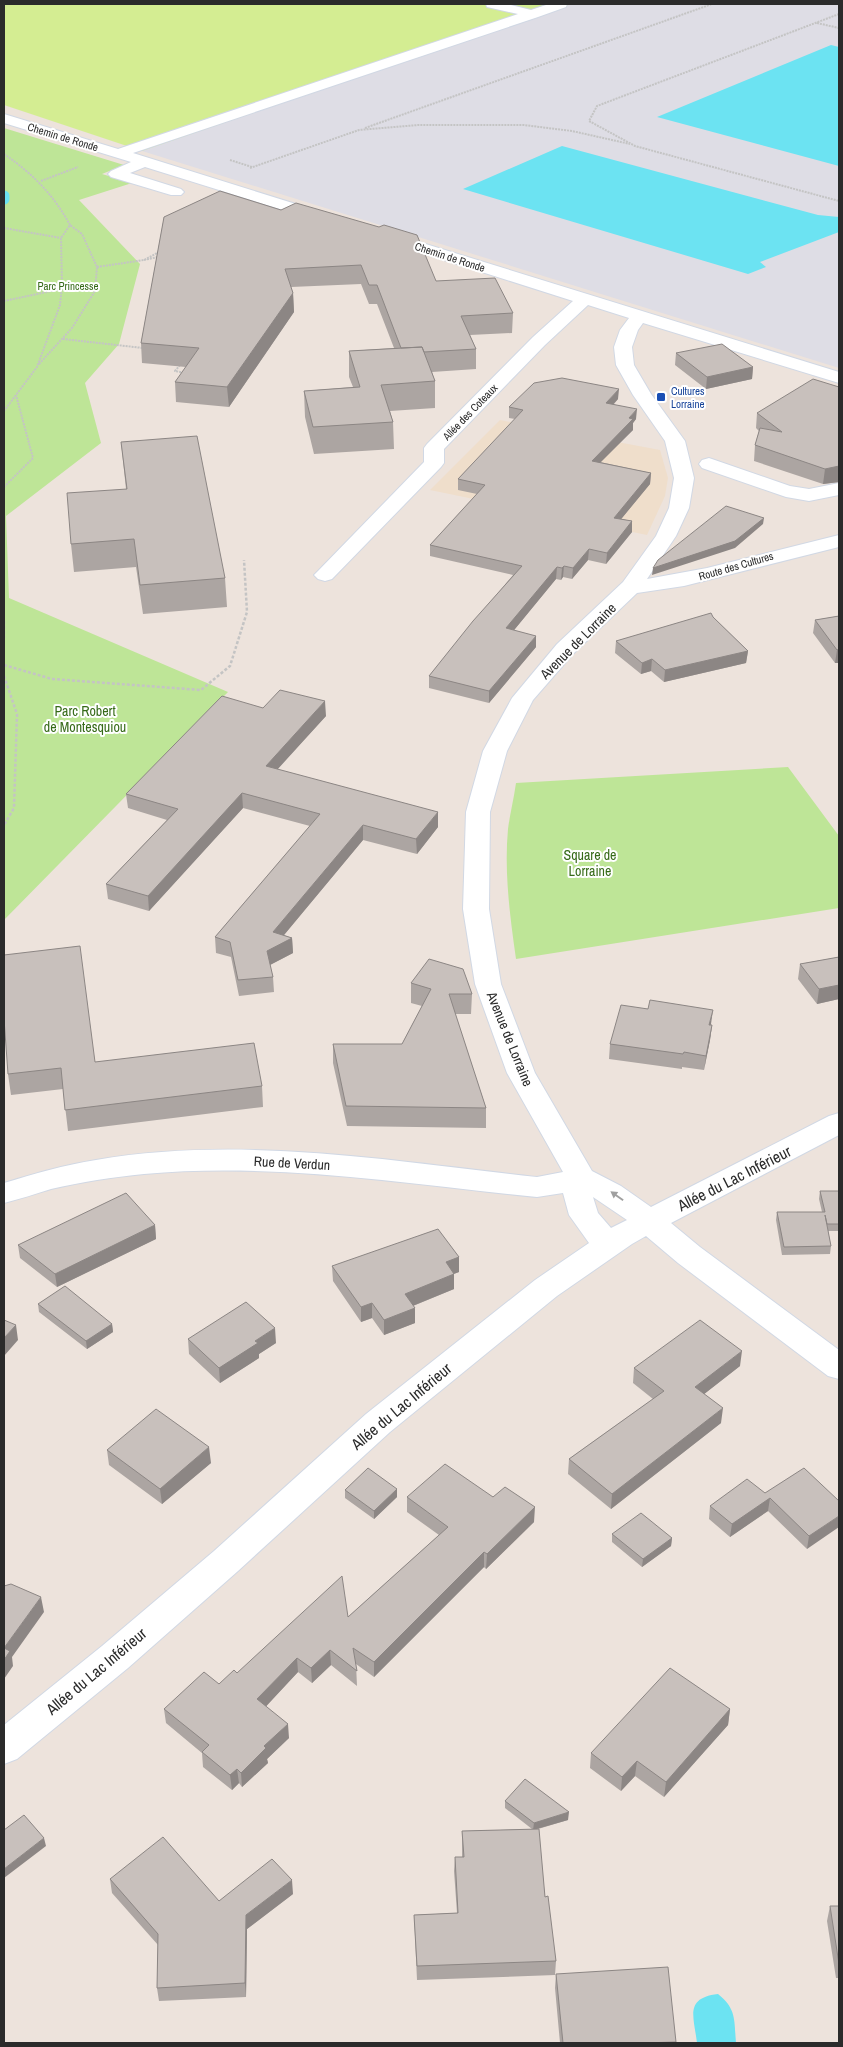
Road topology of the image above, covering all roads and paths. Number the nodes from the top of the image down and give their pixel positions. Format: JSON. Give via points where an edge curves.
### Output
{"nodes":[{"id":1,"x":492,"y":4,"type":"edge"},
{"id":2,"x":561,"y":4,"type":"edge"},
{"id":3,"x":712,"y":4,"type":"edge"},
{"id":4,"x":533,"y":14,"type":"junction"},
{"id":5,"x":839,"y":14,"type":"edge"},
{"id":6,"x":817,"y":23,"type":"junction"},
{"id":7,"x":839,"y":28,"type":"edge"},
{"id":8,"x":4,"y":118,"type":"edge"},
{"id":9,"x":359,"y":130,"type":"junction"},
{"id":10,"x":137,"y":131,"type":"dead end"},
{"id":11,"x":164,"y":139,"type":"junction"},
{"id":12,"x":635,"y":146,"type":"junction"},
{"id":13,"x":4,"y":154,"type":"edge"},
{"id":14,"x":117,"y":154,"type":"junction"},
{"id":15,"x":4,"y":158,"type":"edge"},
{"id":16,"x":12,"y":159,"type":"junction"},
{"id":17,"x":144,"y":162,"type":"junction"},
{"id":18,"x":78,"y":167,"type":"dead end"},
{"id":19,"x":42,"y":182,"type":"junction"},
{"id":20,"x":215,"y":184,"type":"junction"},
{"id":21,"x":176,"y":192,"type":"dead end"},
{"id":22,"x":839,"y":201,"type":"edge"},
{"id":23,"x":70,"y":225,"type":"junction"},
{"id":24,"x":340,"y":227,"type":"edge"},
{"id":25,"x":4,"y":228,"type":"edge"},
{"id":26,"x":373,"y":232,"type":"edge"},
{"id":27,"x":61,"y":238,"type":"junction"},
{"id":28,"x":162,"y":251,"type":"edge"},
{"id":29,"x":162,"y":257,"type":"edge"},
{"id":30,"x":144,"y":260,"type":"junction"},
{"id":31,"x":97,"y":267,"type":"junction"},
{"id":32,"x":61,"y":289,"type":"junction"},
{"id":33,"x":585,"y":299,"type":"junction"},
{"id":34,"x":4,"y":301,"type":"edge"},
{"id":35,"x":639,"y":316,"type":"junction"},
{"id":36,"x":62,"y":339,"type":"junction"},
{"id":37,"x":150,"y":349,"type":"edge"},
{"id":38,"x":184,"y":359,"type":"edge"},
{"id":39,"x":37,"y":367,"type":"junction"},
{"id":40,"x":190,"y":373,"type":"edge"},
{"id":41,"x":839,"y":378,"type":"edge"},
{"id":42,"x":16,"y":395,"type":"junction"},
{"id":43,"x":4,"y":411,"type":"edge"},
{"id":44,"x":709,"y":464,"type":"dead end"},
{"id":45,"x":4,"y":487,"type":"edge"},
{"id":46,"x":839,"y":489,"type":"edge"},
{"id":47,"x":839,"y":541,"type":"edge"},
{"id":48,"x":244,"y":560,"type":"dead end"},
{"id":49,"x":325,"y":574,"type":"dead end"},
{"id":50,"x":631,"y":587,"type":"junction"},
{"id":51,"x":4,"y":621,"type":"edge"},
{"id":52,"x":4,"y":638,"type":"edge"},
{"id":53,"x":4,"y":665,"type":"edge"},
{"id":54,"x":4,"y":676,"type":"edge"},
{"id":55,"x":4,"y":825,"type":"edge"},
{"id":56,"x":839,"y":1123,"type":"edge"},
{"id":57,"x":581,"y":1178,"type":"junction"},
{"id":58,"x":4,"y":1193,"type":"edge"},
{"id":59,"x":648,"y":1222,"type":"junction"},
{"id":60,"x":609,"y":1244,"type":"junction"},
{"id":61,"x":839,"y":1367,"type":"edge"},
{"id":62,"x":4,"y":1747,"type":"edge"}],
"edges":[{"from":1,"to":4,"type":"street"},
{"from":2,"to":4,"type":"street"},
{"from":3,"to":9,"type":"path"},
{"from":4,"to":11,"type":"street"},
{"from":5,"to":6,"type":"path"},
{"from":6,"to":7,"type":"path"},
{"from":6,"to":12,"type":"path","via":[[597,106],[589,121]]},
{"from":8,"to":14,"type":"street","name":"Chemin de Ronde"},
{"from":9,"to":12,"type":"path","via":[[418,125],[524,125],[572,131]]},
{"from":9,"to":20,"type":"path","via":[[236,173]]},
{"from":10,"to":11,"type":"street"},
{"from":11,"to":14,"type":"street"},
{"from":12,"to":22,"type":"path"},
{"from":13,"to":16,"type":"path"},
{"from":14,"to":17,"type":"street","name":"Chemin de Ronde"},
{"from":15,"to":16,"type":"path"},
{"from":16,"to":19,"type":"path"},
{"from":17,"to":20,"type":"street","name":"Chemin de Ronde"},
{"from":17,"to":21,"type":"street","via":[[116,174]]},
{"from":18,"to":19,"type":"path"},
{"from":19,"to":23,"type":"path"},
{"from":20,"to":24,"type":"street","name":"Chemin de Ronde","via":[[307,212]]},
{"from":23,"to":27,"type":"path"},
{"from":23,"to":31,"type":"path","via":[[82,234]]},
{"from":25,"to":27,"type":"path"},
{"from":26,"to":33,"type":"street","name":"Chemin de Ronde"},
{"from":27,"to":32,"type":"path"},
{"from":28,"to":30,"type":"path"},
{"from":29,"to":30,"type":"path"},
{"from":30,"to":31,"type":"path"},
{"from":31,"to":36,"type":"path","via":[[95,291],[88,306]]},
{"from":32,"to":34,"type":"path"},
{"from":32,"to":39,"type":"path","via":[[60,305]]},
{"from":33,"to":35,"type":"street","name":"Chemin de Ronde"},
{"from":33,"to":49,"type":"street","name":"Allée des Coteaux","via":[[434,448],[434,463]]},
{"from":35,"to":41,"type":"street","name":"Chemin de Ronde"},
{"from":35,"to":50,"type":"street","name":"Avenue de Lorraine","via":[[623,347],[625,364],[642,396],[675,441],[684,478],[679,508],[666,536]]},
{"from":36,"to":37,"type":"path"},
{"from":36,"to":39,"type":"path"},
{"from":38,"to":40,"type":"path","via":[[175,371]]},
{"from":39,"to":42,"type":"path"},
{"from":42,"to":43,"type":"path"},
{"from":42,"to":45,"type":"path","via":[[33,458]]},
{"from":44,"to":46,"type":"street","via":[[809,495]]},
{"from":47,"to":50,"type":"street","name":"Route des Cultures","via":[[769,556],[664,585]]},
{"from":48,"to":53,"type":"path","via":[[247,612],[230,666],[201,690],[52,678]]},
{"from":50,"to":57,"type":"street","name":"Avenue de Lorraine","via":[[565,649],[523,698],[495,751],[478,812],[476,909],[488,984],[521,1073]]},
{"from":51,"to":52,"type":"path"},
{"from":54,"to":55,"type":"path","via":[[17,714],[14,808]]},
{"from":56,"to":59,"type":"street","name":"Allée du Lac Inférieur"},
{"from":57,"to":58,"type":"street","name":"Rue de Verdun","via":[[551,1186],[537,1186],[384,1169],[222,1160],[96,1170]]},
{"from":59,"to":57,"type":"street","one_way":true,"via":[[605,1188]]},
{"from":57,"to":60,"type":"street","via":[[578,1202],[588,1223]]},
{"from":59,"to":60,"type":"street","name":"Allée du Lac Inférieur"},
{"from":59,"to":61,"type":"street"},
{"from":60,"to":62,"type":"street","name":"Allée du Lac Inférieur","via":[[546,1288],[378,1423],[226,1561]]}]}
